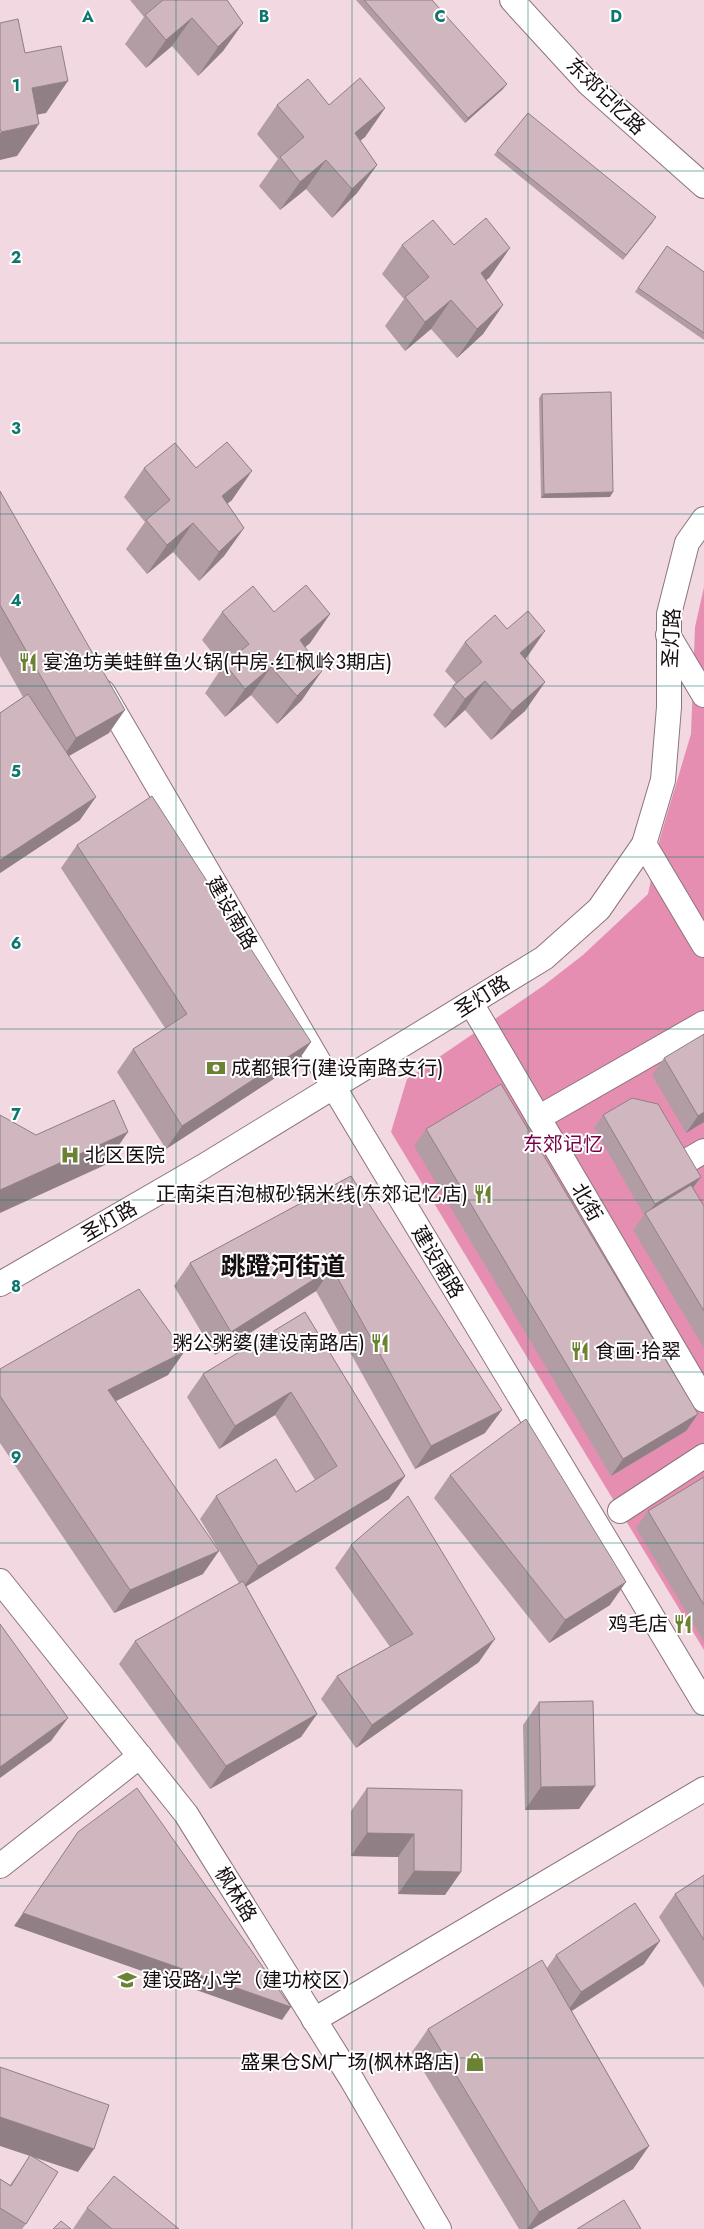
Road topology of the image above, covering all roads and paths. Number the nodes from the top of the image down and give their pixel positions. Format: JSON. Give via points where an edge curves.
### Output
{"nodes":[{"id":1,"x":512,"y":0,"type":"edge"},
{"id":2,"x":704,"y":186,"type":"edge"},
{"id":3,"x":704,"y":519,"type":"edge"},
{"id":4,"x":667,"y":634,"type":"junction"},
{"id":5,"x":92,"y":673,"type":"edge"},
{"id":6,"x":704,"y":695,"type":"edge"},
{"id":7,"x":644,"y":844,"type":"junction"},
{"id":8,"x":704,"y":944,"type":"edge"},
{"id":9,"x":471,"y":1003,"type":"junction"},
{"id":10,"x":704,"y":1023,"type":"edge"},
{"id":11,"x":333,"y":1086,"type":"junction"},
{"id":12,"x":538,"y":1118,"type":"junction"},
{"id":13,"x":0,"y":1284,"type":"edge"},
{"id":14,"x":704,"y":1400,"type":"edge"},
{"id":15,"x":704,"y":1456,"type":"edge"},
{"id":16,"x":620,"y":1511,"type":"dead end"},
{"id":17,"x":0,"y":1582,"type":"edge"},
{"id":18,"x":704,"y":1703,"type":"edge"},
{"id":19,"x":140,"y":1756,"type":"junction"},
{"id":20,"x":704,"y":1789,"type":"edge"},
{"id":21,"x":0,"y":1866,"type":"edge"},
{"id":22,"x":314,"y":2020,"type":"junction"},
{"id":23,"x":440,"y":2229,"type":"edge"}],
"edges":[{"from":1,"to":2,"type":"street","name":"东郊记忆路","via":[[588,83]]},
{"from":3,"to":4,"type":"street","name":"圣灯路","via":[[687,543]]},
{"from":4,"to":6,"type":"street"},
{"from":4,"to":7,"type":"street","name":"圣灯路","via":[[669,707],[663,780]]},
{"from":5,"to":11,"type":"street","name":"建设南路"},
{"from":7,"to":8,"type":"street"},
{"from":7,"to":9,"type":"street","name":"圣灯路","via":[[599,909],[544,958]]},
{"from":9,"to":11,"type":"street","name":"圣灯路"},
{"from":9,"to":12,"type":"street","name":"北街"},
{"from":10,"to":12,"type":"street"},
{"from":11,"to":13,"type":"street","name":"圣灯路","via":[[204,1166]]},
{"from":11,"to":18,"type":"street","name":"建设南路"},
{"from":12,"to":14,"type":"street","name":"北街"},
{"from":15,"to":16,"type":"street"},
{"from":17,"to":19,"type":"street","name":"枫林路"},
{"from":19,"to":21,"type":"street"},
{"from":19,"to":22,"type":"street","name":"枫林路","via":[[186,1814]]},
{"from":20,"to":22,"type":"street"},
{"from":22,"to":23,"type":"street","name":"枫林路"}]}
